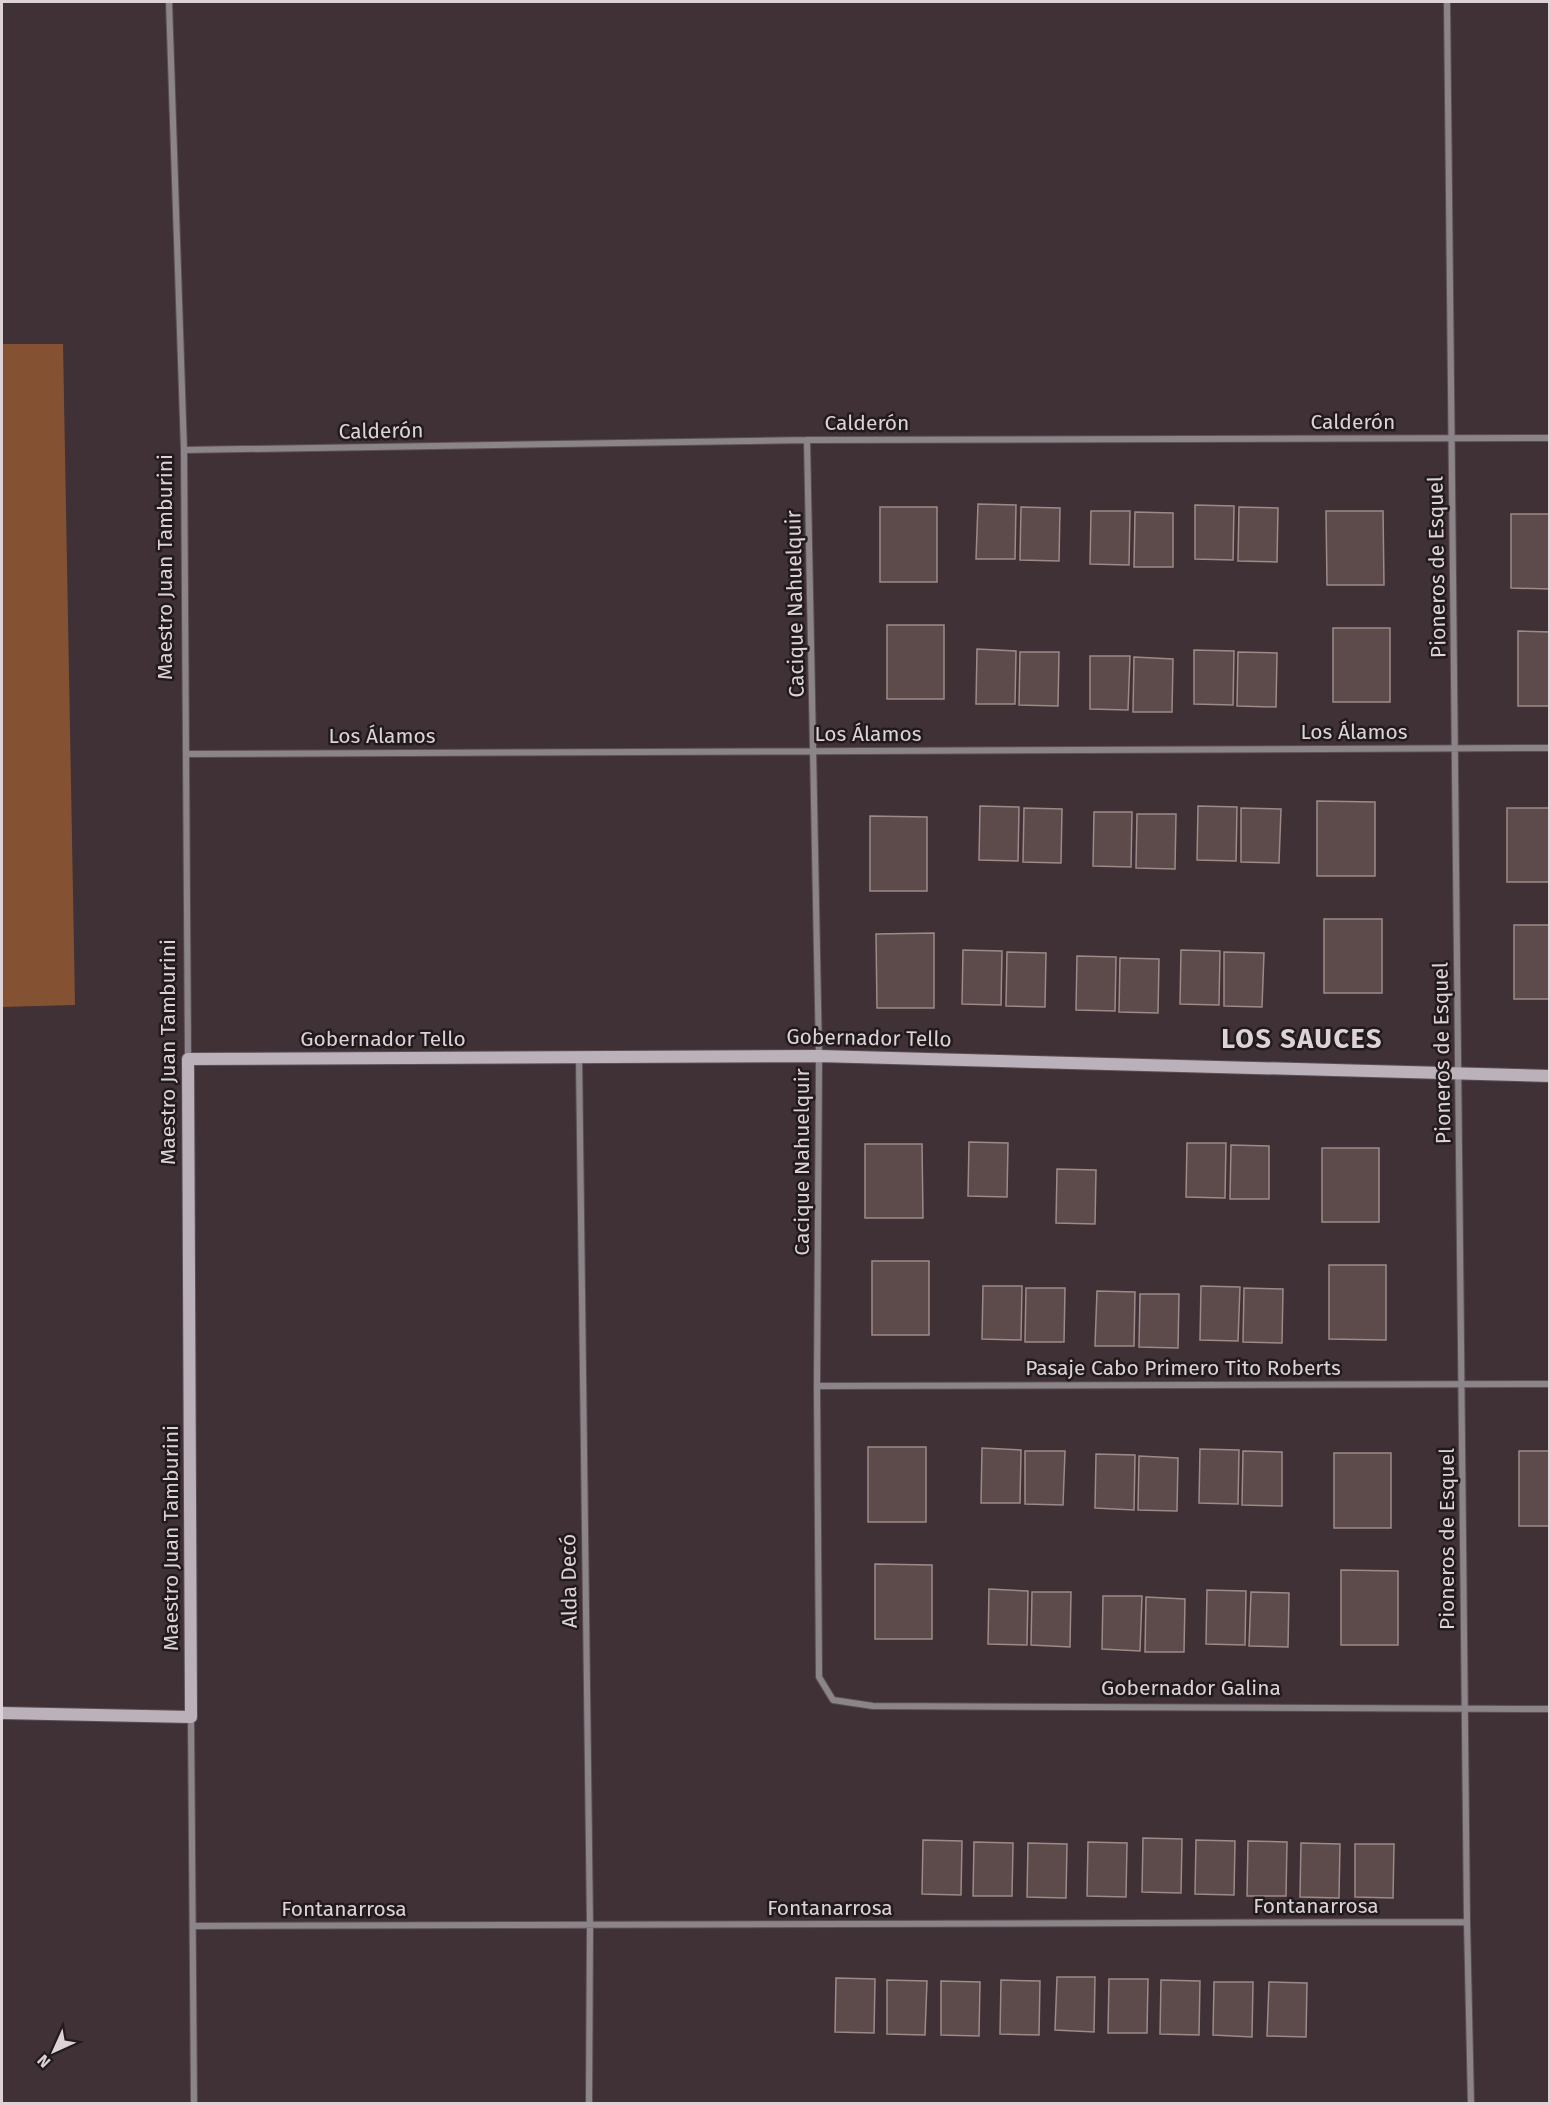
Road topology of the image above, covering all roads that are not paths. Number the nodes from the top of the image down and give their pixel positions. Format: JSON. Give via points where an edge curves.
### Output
{"nodes":[{"id":1,"x":169,"y":2,"type":"edge"},
{"id":2,"x":1447,"y":2,"type":"edge"},
{"id":3,"x":1550,"y":438,"type":"edge"},
{"id":4,"x":1452,"y":439,"type":"junction"},
{"id":5,"x":807,"y":440,"type":"junction"},
{"id":6,"x":184,"y":450,"type":"junction"},
{"id":7,"x":1455,"y":748,"type":"junction"},
{"id":8,"x":1550,"y":748,"type":"edge"},
{"id":9,"x":814,"y":751,"type":"junction"},
{"id":10,"x":186,"y":754,"type":"junction"},
{"id":11,"x":819,"y":1056,"type":"junction"},
{"id":12,"x":579,"y":1057,"type":"junction"},
{"id":13,"x":188,"y":1059,"type":"junction"},
{"id":14,"x":1459,"y":1074,"type":"junction"},
{"id":15,"x":1550,"y":1076,"type":"edge"},
{"id":16,"x":1462,"y":1384,"type":"junction"},
{"id":17,"x":1550,"y":1384,"type":"edge"},
{"id":18,"x":817,"y":1386,"type":"junction"},
{"id":19,"x":834,"y":1700,"type":"joint"},
{"id":20,"x":1465,"y":1709,"type":"junction"},
{"id":21,"x":1550,"y":1709,"type":"edge"},
{"id":22,"x":2,"y":1713,"type":"edge"},
{"id":23,"x":191,"y":1717,"type":"junction"},
{"id":24,"x":1467,"y":1922,"type":"junction"},
{"id":25,"x":193,"y":1926,"type":"junction"},
{"id":26,"x":590,"y":1926,"type":"junction"},
{"id":27,"x":194,"y":2103,"type":"edge"},
{"id":28,"x":590,"y":2103,"type":"edge"},
{"id":29,"x":1471,"y":2103,"type":"edge"}],
"edges":[{"from":1,"to":6,"type":"street","name":"Maestro Juan Tamburini"},
{"from":2,"to":4,"type":"street","name":"Pioneros de Esquel"},
{"from":3,"to":4,"type":"street","name":"Calderón"},
{"from":4,"to":5,"type":"street","name":"Calderón"},
{"from":4,"to":7,"type":"street","name":"Pioneros de Esquel"},
{"from":5,"to":6,"type":"street","name":"Calderón"},
{"from":5,"to":9,"type":"street","name":"Cacique Nahuelquir"},
{"from":6,"to":10,"type":"street","name":"Maestro Juan Tamburini"},
{"from":7,"to":8,"type":"street","name":"Los Álamos"},
{"from":7,"to":9,"type":"street","name":"Los Álamos"},
{"from":7,"to":14,"type":"street","name":"Pioneros de Esquel"},
{"from":9,"to":10,"type":"street","name":"Los Álamos"},
{"from":9,"to":11,"type":"street","name":"Cacique Nahuelquir"},
{"from":10,"to":13,"type":"street","name":"Maestro Juan Tamburini"},
{"from":11,"to":12,"type":"street","name":"Gobernador Tello"},
{"from":11,"to":14,"type":"street","name":"Gobernador Tello"},
{"from":11,"to":18,"type":"street","name":"Cacique Nahuelquir"},
{"from":12,"to":13,"type":"street","name":"Gobernador Tello"},
{"from":12,"to":26,"type":"street","name":"Alda Decó"},
{"from":13,"to":23,"type":"street","name":"Maestro Juan Tamburini"},
{"from":14,"to":15,"type":"street","name":"Gobernador Tello"},
{"from":14,"to":16,"type":"street","name":"Pioneros de Esquel"},
{"from":16,"to":17,"type":"street","name":"Pasaje Cabo Primero Tito Roberts"},
{"from":16,"to":18,"type":"street","name":"Pasaje Cabo Primero Tito Roberts"},
{"from":16,"to":20,"type":"street","name":"Pioneros de Esquel"},
{"from":18,"to":19,"type":"street","name":"Cacique Nahuelquir","via":[[819,1677]]},
{"from":19,"to":20,"type":"street","name":"Gobernador Galina","via":[[873,1706]]},
{"from":20,"to":21,"type":"street","name":"Gobernador Galina"},
{"from":20,"to":24,"type":"street","name":"Pioneros de Esquel"},
{"from":22,"to":23,"type":"street"},
{"from":23,"to":25,"type":"street","name":"Maestro Juan Tamburini"},
{"from":24,"to":26,"type":"street","name":"Fontanarrosa"},
{"from":24,"to":29,"type":"street","name":"Pioneros de Esquel"},
{"from":25,"to":26,"type":"street","name":"Fontanarrosa"},
{"from":25,"to":27,"type":"street","name":"Maestro Juan Tamburini"},
{"from":26,"to":28,"type":"street","name":"Alda Decó"}]}
